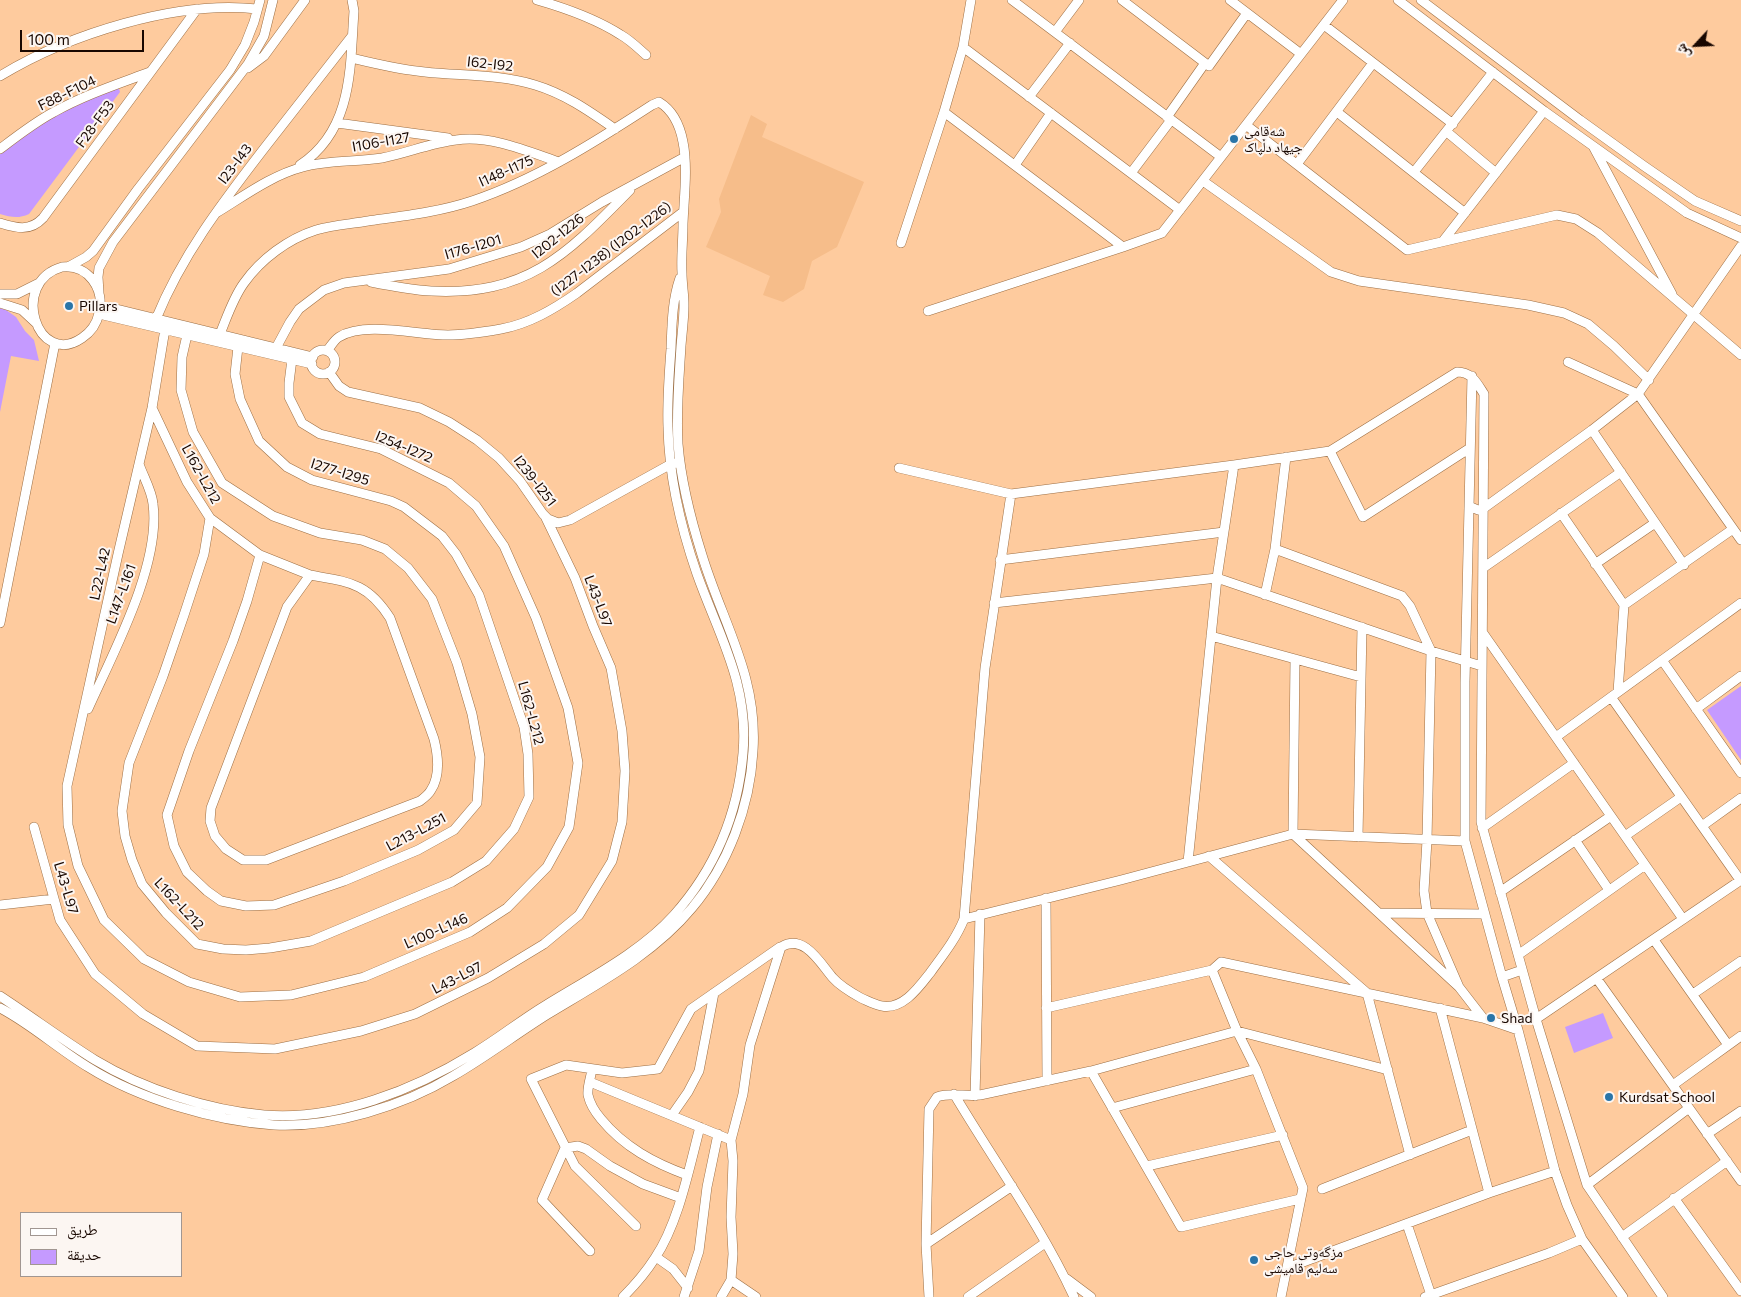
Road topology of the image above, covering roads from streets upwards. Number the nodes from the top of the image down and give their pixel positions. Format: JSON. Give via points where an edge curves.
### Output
{"nodes":[{"id":1,"x":260,"y":0,"type":"edge"},
{"id":2,"x":273,"y":0,"type":"edge"},
{"id":3,"x":305,"y":0,"type":"edge"},
{"id":4,"x":352,"y":0,"type":"edge"},
{"id":5,"x":537,"y":0,"type":"edge"},
{"id":6,"x":971,"y":0,"type":"edge"},
{"id":7,"x":1012,"y":0,"type":"edge"},
{"id":8,"x":1079,"y":0,"type":"edge"},
{"id":9,"x":1123,"y":0,"type":"edge"},
{"id":10,"x":1230,"y":0,"type":"edge"},
{"id":11,"x":1398,"y":0,"type":"edge"},
{"id":12,"x":1421,"y":0,"type":"edge"},
{"id":13,"x":1340,"y":1,"type":"edge"},
{"id":14,"x":197,"y":9,"type":"junction"},
{"id":15,"x":257,"y":10,"type":"junction"},
{"id":16,"x":1247,"y":13,"type":"junction"},
{"id":17,"x":1324,"y":25,"type":"junction"},
{"id":18,"x":1055,"y":32,"type":"junction"},
{"id":19,"x":352,"y":36,"type":"junction"},
{"id":20,"x":1070,"y":43,"type":"junction"},
{"id":21,"x":963,"y":47,"type":"junction"},
{"id":22,"x":1301,"y":54,"type":"junction"},
{"id":23,"x":646,"y":55,"type":"dead end"},
{"id":24,"x":351,"y":58,"type":"junction"},
{"id":25,"x":1206,"y":63,"type":"junction"},
{"id":26,"x":1373,"y":63,"type":"junction"},
{"id":27,"x":151,"y":71,"type":"junction"},
{"id":28,"x":1493,"y":72,"type":"junction"},
{"id":29,"x":241,"y":74,"type":"junction"},
{"id":30,"x":0,"y":76,"type":"edge"},
{"id":31,"x":1029,"y":97,"type":"junction"},
{"id":32,"x":944,"y":112,"type":"junction"},
{"id":33,"x":1337,"y":112,"type":"junction"},
{"id":34,"x":1544,"y":112,"type":"junction"},
{"id":35,"x":1051,"y":113,"type":"junction"},
{"id":36,"x":1169,"y":118,"type":"junction"},
{"id":37,"x":337,"y":123,"type":"junction"},
{"id":38,"x":1246,"y":125,"type":"junction"},
{"id":39,"x":1450,"y":128,"type":"junction"},
{"id":40,"x":615,"y":129,"type":"junction"},
{"id":41,"x":457,"y":139,"type":"junction"},
{"id":42,"x":1593,"y":146,"type":"junction"},
{"id":43,"x":0,"y":149,"type":"edge"},
{"id":44,"x":685,"y":157,"type":"junction"},
{"id":45,"x":1221,"y":157,"type":"junction"},
{"id":46,"x":559,"y":162,"type":"junction"},
{"id":47,"x":1297,"y":164,"type":"junction"},
{"id":48,"x":1015,"y":165,"type":"junction"},
{"id":49,"x":294,"y":170,"type":"junction"},
{"id":50,"x":1414,"y":172,"type":"junction"},
{"id":51,"x":1496,"y":173,"type":"junction"},
{"id":52,"x":1131,"y":174,"type":"junction"},
{"id":53,"x":1202,"y":181,"type":"junction"},
{"id":54,"x":638,"y":182,"type":"junction"},
{"id":55,"x":1695,"y":200,"type":"junction"},
{"id":56,"x":1180,"y":210,"type":"junction"},
{"id":57,"x":683,"y":212,"type":"junction"},
{"id":58,"x":216,"y":213,"type":"junction"},
{"id":59,"x":1465,"y":213,"type":"junction"},
{"id":60,"x":1687,"y":213,"type":"junction"},
{"id":61,"x":1741,"y":221,"type":"edge"},
{"id":62,"x":0,"y":223,"type":"edge"},
{"id":63,"x":1741,"y":238,"type":"edge"},
{"id":64,"x":1443,"y":242,"type":"junction"},
{"id":65,"x":901,"y":243,"type":"dead end"},
{"id":66,"x":1741,"y":246,"type":"edge"},
{"id":67,"x":1123,"y":247,"type":"junction"},
{"id":68,"x":68,"y":267,"type":"junction"},
{"id":69,"x":363,"y":281,"type":"junction"},
{"id":70,"x":40,"y":283,"type":"junction"},
{"id":71,"x":99,"y":293,"type":"junction"},
{"id":72,"x":0,"y":294,"type":"edge"},
{"id":73,"x":1674,"y":297,"type":"junction"},
{"id":74,"x":0,"y":303,"type":"edge"},
{"id":75,"x":100,"y":310,"type":"junction"},
{"id":76,"x":928,"y":311,"type":"dead end"},
{"id":77,"x":1693,"y":314,"type":"junction"},
{"id":78,"x":156,"y":319,"type":"junction"},
{"id":79,"x":37,"y":324,"type":"junction"},
{"id":80,"x":165,"y":330,"type":"junction"},
{"id":81,"x":220,"y":334,"type":"junction"},
{"id":82,"x":187,"y":335,"type":"junction"},
{"id":83,"x":55,"y":343,"type":"junction"},
{"id":84,"x":238,"y":347,"type":"junction"},
{"id":85,"x":276,"y":348,"type":"junction"},
{"id":86,"x":327,"y":351,"type":"junction"},
{"id":87,"x":1741,"y":355,"type":"edge"},
{"id":88,"x":292,"y":359,"type":"junction"},
{"id":89,"x":312,"y":360,"type":"junction"},
{"id":90,"x":1568,"y":362,"type":"dead end"},
{"id":91,"x":329,"y":372,"type":"junction"},
{"id":92,"x":1472,"y":376,"type":"junction"},
{"id":93,"x":1649,"y":380,"type":"junction"},
{"id":94,"x":1638,"y":394,"type":"junction"},
{"id":95,"x":152,"y":408,"type":"junction"},
{"id":96,"x":1592,"y":430,"type":"junction"},
{"id":97,"x":1470,"y":448,"type":"junction"},
{"id":98,"x":1330,"y":451,"type":"junction"},
{"id":99,"x":1286,"y":457,"type":"junction"},
{"id":100,"x":138,"y":464,"type":"junction"},
{"id":101,"x":676,"y":464,"type":"junction"},
{"id":102,"x":1234,"y":465,"type":"junction"},
{"id":103,"x":899,"y":468,"type":"dead end"},
{"id":104,"x":1620,"y":472,"type":"junction"},
{"id":105,"x":1011,"y":494,"type":"junction"},
{"id":106,"x":1469,"y":506,"type":"junction"},
{"id":107,"x":1484,"y":508,"type":"junction"},
{"id":108,"x":1561,"y":514,"type":"junction"},
{"id":109,"x":545,"y":516,"type":"junction"},
{"id":110,"x":210,"y":518,"type":"junction"},
{"id":111,"x":1655,"y":523,"type":"junction"},
{"id":112,"x":1733,"y":529,"type":"junction"},
{"id":113,"x":1224,"y":532,"type":"junction"},
{"id":114,"x":1741,"y":540,"type":"edge"},
{"id":115,"x":504,"y":546,"type":"joint"},
{"id":116,"x":1275,"y":549,"type":"junction"},
{"id":117,"x":260,"y":555,"type":"junction"},
{"id":118,"x":1000,"y":560,"type":"junction"},
{"id":119,"x":1595,"y":564,"type":"junction"},
{"id":120,"x":1684,"y":565,"type":"junction"},
{"id":121,"x":1483,"y":568,"type":"junction"},
{"id":122,"x":310,"y":575,"type":"junction"},
{"id":123,"x":1217,"y":578,"type":"junction"},
{"id":124,"x":479,"y":595,"type":"joint"},
{"id":125,"x":1265,"y":595,"type":"junction"},
{"id":126,"x":994,"y":603,"type":"junction"},
{"id":127,"x":1741,"y":603,"type":"edge"},
{"id":128,"x":1624,"y":606,"type":"junction"},
{"id":129,"x":0,"y":623,"type":"edge"},
{"id":130,"x":1362,"y":627,"type":"junction"},
{"id":131,"x":1483,"y":632,"type":"junction"},
{"id":132,"x":1211,"y":636,"type":"junction"},
{"id":133,"x":1430,"y":651,"type":"junction"},
{"id":134,"x":1296,"y":659,"type":"junction"},
{"id":135,"x":1662,"y":660,"type":"junction"},
{"id":136,"x":1466,"y":662,"type":"junction"},
{"id":137,"x":1482,"y":666,"type":"junction"},
{"id":138,"x":1741,"y":676,"type":"edge"},
{"id":139,"x":1361,"y":677,"type":"junction"},
{"id":140,"x":1615,"y":694,"type":"junction"},
{"id":141,"x":1696,"y":709,"type":"junction"},
{"id":142,"x":80,"y":728,"type":"junction"},
{"id":143,"x":1556,"y":737,"type":"junction"},
{"id":144,"x":1574,"y":763,"type":"junction"},
{"id":145,"x":1741,"y":773,"type":"edge"},
{"id":146,"x":1681,"y":797,"type":"junction"},
{"id":147,"x":1741,"y":798,"type":"edge"},
{"id":148,"x":1611,"y":816,"type":"junction"},
{"id":149,"x":68,"y":825,"type":"joint"},
{"id":150,"x":1702,"y":826,"type":"junction"},
{"id":151,"x":34,"y":827,"type":"dead end"},
{"id":152,"x":1482,"y":828,"type":"junction"},
{"id":153,"x":1293,"y":834,"type":"junction"},
{"id":154,"x":1625,"y":836,"type":"junction"},
{"id":155,"x":1358,"y":837,"type":"junction"},
{"id":156,"x":1427,"y":840,"type":"junction"},
{"id":157,"x":1575,"y":840,"type":"junction"},
{"id":158,"x":1465,"y":841,"type":"junction"},
{"id":159,"x":1209,"y":856,"type":"junction"},
{"id":160,"x":1188,"y":862,"type":"junction"},
{"id":161,"x":1645,"y":864,"type":"junction"},
{"id":162,"x":1740,"y":880,"type":"edge"},
{"id":163,"x":1609,"y":890,"type":"junction"},
{"id":164,"x":1500,"y":892,"type":"junction"},
{"id":165,"x":1046,"y":898,"type":"junction"},
{"id":166,"x":54,"y":899,"type":"junction"},
{"id":167,"x":0,"y":905,"type":"edge"},
{"id":168,"x":1379,"y":913,"type":"junction"},
{"id":169,"x":1427,"y":913,"type":"junction"},
{"id":170,"x":980,"y":914,"type":"junction"},
{"id":171,"x":1485,"y":914,"type":"junction"},
{"id":172,"x":964,"y":919,"type":"junction"},
{"id":173,"x":1684,"y":920,"type":"junction"},
{"id":174,"x":1654,"y":940,"type":"junction"},
{"id":175,"x":781,"y":947,"type":"junction"},
{"id":176,"x":1518,"y":956,"type":"junction"},
{"id":177,"x":1741,"y":961,"type":"edge"},
{"id":178,"x":1212,"y":970,"type":"junction"},
{"id":179,"x":1522,"y":970,"type":"junction"},
{"id":180,"x":1502,"y":977,"type":"junction"},
{"id":181,"x":598,"y":978,"type":"junction"},
{"id":182,"x":1597,"y":979,"type":"junction"},
{"id":183,"x":1459,"y":987,"type":"junction"},
{"id":184,"x":1366,"y":992,"type":"junction"},
{"id":185,"x":714,"y":993,"type":"junction"},
{"id":186,"x":1693,"y":994,"type":"junction"},
{"id":187,"x":0,"y":996,"type":"edge"},
{"id":188,"x":0,"y":1008,"type":"edge"},
{"id":189,"x":1046,"y":1008,"type":"junction"},
{"id":190,"x":1440,"y":1008,"type":"junction"},
{"id":191,"x":1483,"y":1018,"type":"junction"},
{"id":192,"x":1536,"y":1019,"type":"junction"},
{"id":193,"x":1518,"y":1030,"type":"junction"},
{"id":194,"x":1237,"y":1031,"type":"junction"},
{"id":195,"x":1741,"y":1036,"type":"edge"},
{"id":196,"x":67,"y":1042,"type":"junction"},
{"id":197,"x":1728,"y":1046,"type":"junction"},
{"id":198,"x":62,"y":1050,"type":"junction"},
{"id":199,"x":592,"y":1068,"type":"junction"},
{"id":200,"x":1256,"y":1069,"type":"junction"},
{"id":201,"x":1388,"y":1070,"type":"junction"},
{"id":202,"x":1091,"y":1071,"type":"junction"},
{"id":203,"x":1047,"y":1081,"type":"junction"},
{"id":204,"x":590,"y":1082,"type":"junction"},
{"id":205,"x":1673,"y":1085,"type":"junction"},
{"id":206,"x":954,"y":1094,"type":"junction"},
{"id":207,"x":975,"y":1096,"type":"junction"},
{"id":208,"x":1112,"y":1108,"type":"junction"},
{"id":209,"x":1689,"y":1108,"type":"junction"},
{"id":210,"x":1741,"y":1110,"type":"edge"},
{"id":211,"x":672,"y":1116,"type":"junction"},
{"id":212,"x":700,"y":1127,"type":"junction"},
{"id":213,"x":1472,"y":1130,"type":"junction"},
{"id":214,"x":718,"y":1134,"type":"junction"},
{"id":215,"x":1708,"y":1134,"type":"junction"},
{"id":216,"x":1283,"y":1135,"type":"junction"},
{"id":217,"x":731,"y":1140,"type":"junction"},
{"id":218,"x":565,"y":1148,"type":"junction"},
{"id":219,"x":1410,"y":1155,"type":"junction"},
{"id":220,"x":1727,"y":1161,"type":"junction"},
{"id":221,"x":1147,"y":1166,"type":"junction"},
{"id":222,"x":1555,"y":1171,"type":"junction"},
{"id":223,"x":687,"y":1175,"type":"junction"},
{"id":224,"x":1740,"y":1178,"type":"edge"},
{"id":225,"x":1588,"y":1185,"type":"junction"},
{"id":226,"x":1012,"y":1186,"type":"junction"},
{"id":227,"x":1322,"y":1189,"type":"dead end"},
{"id":228,"x":1489,"y":1193,"type":"junction"},
{"id":229,"x":680,"y":1198,"type":"junction"},
{"id":230,"x":1674,"y":1198,"type":"junction"},
{"id":231,"x":1300,"y":1199,"type":"junction"},
{"id":232,"x":1407,"y":1224,"type":"junction"},
{"id":233,"x":636,"y":1226,"type":"dead end"},
{"id":234,"x":1622,"y":1236,"type":"junction"},
{"id":235,"x":1582,"y":1239,"type":"junction"},
{"id":236,"x":1045,"y":1243,"type":"junction"},
{"id":237,"x":926,"y":1244,"type":"junction"},
{"id":238,"x":590,"y":1251,"type":"dead end"},
{"id":239,"x":656,"y":1257,"type":"junction"},
{"id":240,"x":1287,"y":1268,"type":"junction"},
{"id":241,"x":1066,"y":1278,"type":"junction"},
{"id":242,"x":731,"y":1280,"type":"junction"},
{"id":243,"x":1741,"y":1291,"type":"edge"},
{"id":244,"x":686,"y":1292,"type":"edge"},
{"id":245,"x":1428,"y":1296,"type":"edge"},
{"id":246,"x":624,"y":1297,"type":"edge"},
{"id":247,"x":721,"y":1297,"type":"edge"},
{"id":248,"x":756,"y":1297,"type":"edge"},
{"id":249,"x":929,"y":1297,"type":"edge"},
{"id":250,"x":968,"y":1297,"type":"edge"},
{"id":251,"x":1074,"y":1297,"type":"edge"},
{"id":252,"x":1091,"y":1297,"type":"edge"},
{"id":253,"x":1281,"y":1297,"type":"edge"},
{"id":254,"x":1623,"y":1297,"type":"edge"},
{"id":255,"x":1663,"y":1297,"type":"edge"}],
"edges":[{"from":1,"to":15,"type":"street"},
{"from":2,"to":29,"type":"street","via":[[264,36]]},
{"from":3,"to":29,"type":"street","via":[[264,56]]},
{"from":4,"to":19,"type":"street"},
{"from":5,"to":23,"type":"street","via":[[622,35]]},
{"from":6,"to":21,"type":"street"},
{"from":7,"to":18,"type":"street"},
{"from":8,"to":18,"type":"street"},
{"from":9,"to":25,"type":"street"},
{"from":10,"to":16,"type":"street"},
{"from":11,"to":28,"type":"street"},
{"from":12,"to":55,"type":"street","via":[[1580,120]]},
{"from":13,"to":17,"type":"street"},
{"from":14,"to":15,"type":"street","via":[[225,6]]},
{"from":14,"to":27,"type":"street","name":"F28-F53"},
{"from":14,"to":30,"type":"street","via":[[107,28],[37,56]]},
{"from":15,"to":68,"type":"street","via":[[245,45],[230,70],[93,251]]},
{"from":16,"to":22,"type":"street"},
{"from":16,"to":25,"type":"street","via":[[1208,66]]},
{"from":17,"to":22,"type":"street"},
{"from":17,"to":26,"type":"street"},
{"from":18,"to":20,"type":"street"},
{"from":19,"to":24,"type":"street"},
{"from":19,"to":58,"type":"street","name":"I23-I43"},
{"from":20,"to":31,"type":"street"},
{"from":20,"to":36,"type":"street"},
{"from":21,"to":31,"type":"street"},
{"from":21,"to":32,"type":"street"},
{"from":22,"to":38,"type":"street"},
{"from":24,"to":37,"type":"street","via":[[346,97]]},
{"from":24,"to":40,"type":"street","name":"I62-I92","via":[[397,68],[495,77],[534,85],[574,101]]},
{"from":25,"to":36,"type":"street"},
{"from":26,"to":33,"type":"street"},
{"from":26,"to":39,"type":"street"},
{"from":27,"to":43,"type":"street","name":"F88-F104","via":[[56,111]]},
{"from":27,"to":62,"type":"street","name":"F28-F53","via":[[39,222],[19,228]]},
{"from":28,"to":34,"type":"street"},
{"from":28,"to":39,"type":"street"},
{"from":29,"to":71,"type":"street","via":[[113,242],[99,268]]},
{"from":31,"to":35,"type":"street"},
{"from":32,"to":48,"type":"street"},
{"from":32,"to":65,"type":"street"},
{"from":33,"to":47,"type":"street"},
{"from":33,"to":50,"type":"street"},
{"from":34,"to":42,"type":"street"},
{"from":34,"to":51,"type":"street"},
{"from":35,"to":48,"type":"street"},
{"from":35,"to":52,"type":"street"},
{"from":36,"to":45,"type":"street"},
{"from":36,"to":52,"type":"street"},
{"from":37,"to":41,"type":"street"},
{"from":37,"to":49,"type":"street","via":[[316,154]]},
{"from":38,"to":45,"type":"street"},
{"from":38,"to":47,"type":"street"},
{"from":39,"to":50,"type":"street"},
{"from":39,"to":51,"type":"street"},
{"from":40,"to":44,"type":"street","name":"I148-I175","via":[[652,105],[661,103],[677,122]]},
{"from":40,"to":46,"type":"street","name":"I148-I175"},
{"from":41,"to":46,"type":"street","name":"I106-I127","via":[[499,143]]},
{"from":41,"to":49,"type":"street","name":"I106-I127","via":[[382,158],[319,164]]},
{"from":42,"to":60,"type":"street"},
{"from":42,"to":73,"type":"street"},
{"from":44,"to":54,"type":"street","name":"I176-I201"},
{"from":44,"to":57,"type":"street","name":"I148-I175"},
{"from":45,"to":53,"type":"street"},
{"from":46,"to":81,"type":"street","name":"I148-I175","via":[[469,202],[328,227],[304,235],[275,252],[250,276],[233,302]]},
{"from":47,"to":64,"type":"street","via":[[1407,250]]},
{"from":48,"to":67,"type":"street"},
{"from":49,"to":58,"type":"street","name":"I106-I127"},
{"from":50,"to":59,"type":"street"},
{"from":51,"to":59,"type":"street"},
{"from":52,"to":56,"type":"street"},
{"from":53,"to":56,"type":"street"},
{"from":53,"to":93,"type":"street","via":[[1331,272],[1359,281],[1564,313],[1588,324]]},
{"from":54,"to":69,"type":"street","name":"I176-I201","via":[[550,234],[521,247],[449,269]]},
{"from":54,"to":69,"type":"street","name":"I202-I226","via":[[579,240],[534,273],[512,282],[476,290],[445,292]]},
{"from":55,"to":60,"type":"street"},
{"from":55,"to":61,"type":"street"},
{"from":56,"to":67,"type":"street","via":[[1162,233]]},
{"from":57,"to":86,"type":"street","name":"(I227-I238) (I202-I226)","via":[[577,293],[528,321],[504,328],[450,335],[356,330],[338,337]]},
{"from":57,"to":101,"type":"street","name":"I148-I175","via":[[682,273],[674,305],[667,414]]},
{"from":58,"to":78,"type":"street","name":"I23-I43","via":[[174,277]]},
{"from":59,"to":64,"type":"street"},
{"from":60,"to":63,"type":"street"},
{"from":64,"to":73,"type":"street","via":[[1557,215],[1576,220],[1598,233]]},
{"from":66,"to":77,"type":"street"},
{"from":67,"to":76,"type":"street"},
{"from":68,"to":70,"type":"street","via":[[51,272]]},
{"from":68,"to":71,"type":"street","via":[[89,276]]},
{"from":69,"to":85,"type":"street","name":"I176-I201","via":[[335,286],[310,300],[294,314]]},
{"from":70,"to":72,"type":"street","via":[[17,294]]},
{"from":70,"to":79,"type":"street","via":[[33,306]]},
{"from":71,"to":75,"type":"street"},
{"from":73,"to":77,"type":"street"},
{"from":74,"to":79,"type":"street","via":[[22,310]]},
{"from":75,"to":78,"type":"street"},
{"from":75,"to":80,"type":"street"},
{"from":75,"to":83,"type":"street","via":[[94,326],[81,338],[67,344]]},
{"from":77,"to":87,"type":"street"},
{"from":77,"to":93,"type":"street"},
{"from":78,"to":81,"type":"street"},
{"from":79,"to":83,"type":"street","via":[[43,335]]},
{"from":80,"to":82,"type":"street"},
{"from":80,"to":95,"type":"street","name":"L22-L42"},
{"from":81,"to":85,"type":"street"},
{"from":82,"to":84,"type":"street"},
{"from":82,"to":117,"type":"street","name":"L213-L251","via":[[182,357],[181,390],[193,432],[222,483],[272,516],[320,533],[362,540],[385,549],[408,568],[432,599],[457,663],[480,757],[477,803],[454,830],[418,850],[344,881],[274,905],[246,906],[222,901],[187,872],[174,846],[168,816],[189,751],[247,600]]},
{"from":83,"to":129,"type":"street"},
{"from":84,"to":88,"type":"street"},
{"from":84,"to":124,"type":"street","name":"I277-I295","via":[[236,374],[240,399],[260,441],[287,467],[312,480],[404,507],[442,536]]},
{"from":85,"to":89,"type":"street"},
{"from":86,"to":89,"type":"street","via":[[320,351]]},
{"from":86,"to":91,"type":"street","via":[[335,360]]},
{"from":88,"to":89,"type":"street"},
{"from":88,"to":115,"type":"street","name":"I254-I272","via":[[288,383],[290,397],[302,423],[320,434],[381,449],[449,483],[476,506]]},
{"from":89,"to":91,"type":"street","via":[[317,372]]},
{"from":90,"to":94,"type":"street"},
{"from":91,"to":109,"type":"street","name":"I239-I251","via":[[345,390],[420,408],[464,431],[504,463]]},
{"from":92,"to":97,"type":"street"},
{"from":92,"to":98,"type":"street","via":[[1457,372]]},
{"from":92,"to":107,"type":"street","via":[[1484,394]]},
{"from":93,"to":94,"type":"street"},
{"from":94,"to":96,"type":"street"},
{"from":94,"to":112,"type":"street"},
{"from":95,"to":100,"type":"street","name":"L22-L42"},
{"from":95,"to":110,"type":"street","name":"L162-L212","via":[[186,482]]},
{"from":96,"to":104,"type":"street"},
{"from":96,"to":107,"type":"street"},
{"from":97,"to":98,"type":"street","via":[[1363,517]]},
{"from":97,"to":106,"type":"street"},
{"from":98,"to":99,"type":"street"},
{"from":99,"to":102,"type":"street"},
{"from":99,"to":116,"type":"street"},
{"from":100,"to":142,"type":"street","name":"L22-L42"},
{"from":100,"to":142,"type":"street","name":"L147-L161","via":[[153,502],[153,541],[142,584]]},
{"from":101,"to":109,"type":"street","name":"I239-I251","via":[[570,520],[558,523]]},
{"from":101,"to":181,"type":"street","name":"I148-I175","via":[[677,497],[692,557],[738,684],[744,726],[740,777],[722,842],[699,883],[664,925]]},
{"from":102,"to":105,"type":"street"},
{"from":102,"to":113,"type":"street"},
{"from":103,"to":105,"type":"street"},
{"from":104,"to":108,"type":"street"},
{"from":104,"to":111,"type":"street"},
{"from":105,"to":118,"type":"street"},
{"from":106,"to":107,"type":"street"},
{"from":106,"to":136,"type":"street"},
{"from":107,"to":121,"type":"street"},
{"from":108,"to":119,"type":"street"},
{"from":108,"to":121,"type":"street"},
{"from":109,"to":166,"type":"street","name":"L43-L97","via":[[612,668],[625,771],[622,822],[612,861],[579,915],[544,944],[488,978],[415,1014],[361,1031],[275,1050],[197,1046],[143,1014],[95,974],[60,920]]},
{"from":110,"to":117,"type":"street"},
{"from":110,"to":124,"type":"street","name":"L162-L212","via":[[204,554],[184,615],[128,763],[122,810],[128,844],[142,884],[198,944],[223,950],[246,950],[311,941],[452,882],[486,861],[514,829],[529,797],[524,727]]},
{"from":111,"to":119,"type":"street"},
{"from":111,"to":120,"type":"street"},
{"from":112,"to":114,"type":"street"},
{"from":112,"to":120,"type":"street"},
{"from":113,"to":118,"type":"street"},
{"from":113,"to":123,"type":"street"},
{"from":115,"to":149,"type":"street","name":"L100-L146","via":[[536,618],[568,708],[578,763],[569,827],[548,867],[507,908],[485,923],[364,977],[291,995],[240,997],[189,982],[144,959],[104,920],[78,866]]},
{"from":116,"to":125,"type":"street"},
{"from":116,"to":133,"type":"street","via":[[1402,596],[1410,606]]},
{"from":117,"to":122,"type":"street"},
{"from":118,"to":126,"type":"street"},
{"from":119,"to":128,"type":"street"},
{"from":120,"to":128,"type":"street"},
{"from":121,"to":131,"type":"street"},
{"from":122,"to":122,"type":"street","via":[[286,607],[212,808],[210,822],[215,836],[226,849],[243,860],[266,860],[420,801],[432,789],[436,774],[439,759],[434,739],[390,618],[382,605],[353,583]]},
{"from":123,"to":125,"type":"street"},
{"from":123,"to":126,"type":"street"},
{"from":123,"to":132,"type":"street"},
{"from":125,"to":130,"type":"street"},
{"from":126,"to":172,"type":"street","via":[[985,668]]},
{"from":127,"to":135,"type":"street"},
{"from":128,"to":140,"type":"street"},
{"from":130,"to":133,"type":"street"},
{"from":130,"to":139,"type":"street"},
{"from":131,"to":137,"type":"street"},
{"from":131,"to":143,"type":"street"},
{"from":132,"to":134,"type":"street"},
{"from":132,"to":160,"type":"street"},
{"from":133,"to":136,"type":"street"},
{"from":133,"to":156,"type":"street"},
{"from":134,"to":139,"type":"street"},
{"from":134,"to":153,"type":"street"},
{"from":135,"to":140,"type":"street"},
{"from":135,"to":141,"type":"street"},
{"from":136,"to":137,"type":"street"},
{"from":136,"to":158,"type":"street"},
{"from":137,"to":152,"type":"street"},
{"from":138,"to":141,"type":"street"},
{"from":139,"to":155,"type":"street"},
{"from":140,"to":143,"type":"street"},
{"from":140,"to":146,"type":"street"},
{"from":141,"to":145,"type":"street"},
{"from":142,"to":149,"type":"street","name":"L22-L42","via":[[67,786]]},
{"from":143,"to":144,"type":"street"},
{"from":144,"to":148,"type":"street"},
{"from":144,"to":152,"type":"street"},
{"from":146,"to":150,"type":"street"},
{"from":146,"to":154,"type":"street"},
{"from":147,"to":150,"type":"street"},
{"from":148,"to":154,"type":"street"},
{"from":148,"to":157,"type":"street"},
{"from":150,"to":162,"type":"street"},
{"from":151,"to":166,"type":"street","name":"L43-L97"},
{"from":152,"to":164,"type":"street"},
{"from":153,"to":155,"type":"street"},
{"from":153,"to":159,"type":"street"},
{"from":153,"to":168,"type":"street"},
{"from":154,"to":161,"type":"street"},
{"from":155,"to":156,"type":"street"},
{"from":156,"to":158,"type":"street"},
{"from":156,"to":169,"type":"street","via":[[1424,891]]},
{"from":157,"to":163,"type":"street"},
{"from":157,"to":164,"type":"street"},
{"from":158,"to":171,"type":"street"},
{"from":159,"to":160,"type":"street"},
{"from":159,"to":184,"type":"street"},
{"from":160,"to":165,"type":"street"},
{"from":161,"to":163,"type":"street"},
{"from":161,"to":173,"type":"street"},
{"from":162,"to":173,"type":"street"},
{"from":163,"to":176,"type":"street"},
{"from":164,"to":176,"type":"street"},
{"from":165,"to":170,"type":"street"},
{"from":165,"to":189,"type":"street"},
{"from":166,"to":167,"type":"street"},
{"from":168,"to":169,"type":"street"},
{"from":168,"to":183,"type":"street"},
{"from":169,"to":171,"type":"street"},
{"from":169,"to":183,"type":"street"},
{"from":170,"to":172,"type":"street"},
{"from":170,"to":207,"type":"street"},
{"from":171,"to":180,"type":"street"},
{"from":172,"to":175,"type":"street","via":[[955,939],[919,987],[906,999],[890,1006],[870,1002],[845,988],[800,944],[787,943]]},
{"from":173,"to":174,"type":"street"},
{"from":174,"to":182,"type":"street"},
{"from":174,"to":186,"type":"street"},
{"from":175,"to":185,"type":"street"},
{"from":175,"to":217,"type":"street","via":[[750,1045],[743,1094]]},
{"from":176,"to":179,"type":"street"},
{"from":177,"to":186,"type":"street"},
{"from":178,"to":184,"type":"street","via":[[1221,962]]},
{"from":178,"to":189,"type":"street"},
{"from":178,"to":194,"type":"street"},
{"from":179,"to":180,"type":"street"},
{"from":179,"to":192,"type":"street"},
{"from":180,"to":193,"type":"street"},
{"from":181,"to":196,"type":"street","via":[[525,1018],[470,1056],[437,1074],[369,1101],[315,1113],[263,1115],[192,1101],[120,1073]]},
{"from":181,"to":198,"type":"street","via":[[466,1068],[432,1087],[374,1110],[318,1123],[262,1123],[213,1116],[147,1095],[106,1077]]},
{"from":182,"to":192,"type":"street"},
{"from":182,"to":205,"type":"street"},
{"from":183,"to":191,"type":"street"},
{"from":184,"to":190,"type":"street"},
{"from":184,"to":201,"type":"street"},
{"from":185,"to":199,"type":"street","via":[[691,1009],[658,1069],[622,1073]]},
{"from":185,"to":211,"type":"street","via":[[699,1070]]},
{"from":186,"to":197,"type":"street"},
{"from":187,"to":196,"type":"street"},
{"from":188,"to":198,"type":"street"},
{"from":189,"to":203,"type":"street"},
{"from":190,"to":191,"type":"street"},
{"from":190,"to":213,"type":"street"},
{"from":191,"to":193,"type":"street"},
{"from":192,"to":225,"type":"street"},
{"from":193,"to":222,"type":"street"},
{"from":194,"to":200,"type":"street"},
{"from":194,"to":201,"type":"street"},
{"from":194,"to":202,"type":"street"},
{"from":195,"to":197,"type":"street"},
{"from":196,"to":198,"type":"street"},
{"from":197,"to":205,"type":"street"},
{"from":199,"to":204,"type":"street"},
{"from":199,"to":218,"type":"street","via":[[566,1064],[531,1079]]},
{"from":200,"to":208,"type":"street"},
{"from":200,"to":216,"type":"street"},
{"from":201,"to":219,"type":"street"},
{"from":202,"to":203,"type":"street"},
{"from":202,"to":208,"type":"street"},
{"from":203,"to":207,"type":"street"},
{"from":204,"to":211,"type":"street"},
{"from":204,"to":223,"type":"street","via":[[590,1102],[616,1135],[633,1149]]},
{"from":205,"to":209,"type":"street"},
{"from":206,"to":207,"type":"street"},
{"from":206,"to":226,"type":"street"},
{"from":206,"to":237,"type":"street","via":[[937,1097],[929,1109]]},
{"from":208,"to":221,"type":"street"},
{"from":209,"to":215,"type":"street"},
{"from":209,"to":225,"type":"street"},
{"from":210,"to":215,"type":"street"},
{"from":211,"to":212,"type":"street"},
{"from":212,"to":214,"type":"street"},
{"from":212,"to":223,"type":"street"},
{"from":213,"to":219,"type":"street"},
{"from":213,"to":228,"type":"street"},
{"from":214,"to":217,"type":"street"},
{"from":214,"to":244,"type":"street","via":[[699,1252]]},
{"from":215,"to":220,"type":"street"},
{"from":216,"to":221,"type":"street"},
{"from":216,"to":231,"type":"street","via":[[1303,1188]]},
{"from":217,"to":242,"type":"street"},
{"from":218,"to":229,"type":"street","via":[[578,1146],[586,1149],[643,1184]]},
{"from":218,"to":233,"type":"street","via":[[582,1174]]},
{"from":218,"to":238,"type":"street","via":[[542,1200]]},
{"from":219,"to":227,"type":"street"},
{"from":220,"to":224,"type":"street"},
{"from":220,"to":230,"type":"street"},
{"from":221,"to":231,"type":"street","via":[[1181,1226]]},
{"from":222,"to":228,"type":"street"},
{"from":222,"to":235,"type":"street"},
{"from":223,"to":229,"type":"street"},
{"from":225,"to":234,"type":"street"},
{"from":226,"to":236,"type":"street"},
{"from":226,"to":237,"type":"street"},
{"from":228,"to":232,"type":"street"},
{"from":229,"to":239,"type":"street"},
{"from":230,"to":234,"type":"street"},
{"from":230,"to":243,"type":"street"},
{"from":231,"to":240,"type":"street"},
{"from":232,"to":240,"type":"street"},
{"from":232,"to":245,"type":"street"},
{"from":234,"to":255,"type":"street"},
{"from":235,"to":245,"type":"street"},
{"from":235,"to":254,"type":"street"},
{"from":236,"to":241,"type":"street"},
{"from":236,"to":250,"type":"street"},
{"from":237,"to":249,"type":"street"},
{"from":239,"to":244,"type":"street","via":[[673,1269]]},
{"from":239,"to":246,"type":"street"},
{"from":240,"to":253,"type":"street"},
{"from":241,"to":251,"type":"street"},
{"from":241,"to":252,"type":"street"},
{"from":242,"to":247,"type":"street"},
{"from":242,"to":248,"type":"street"}]}
